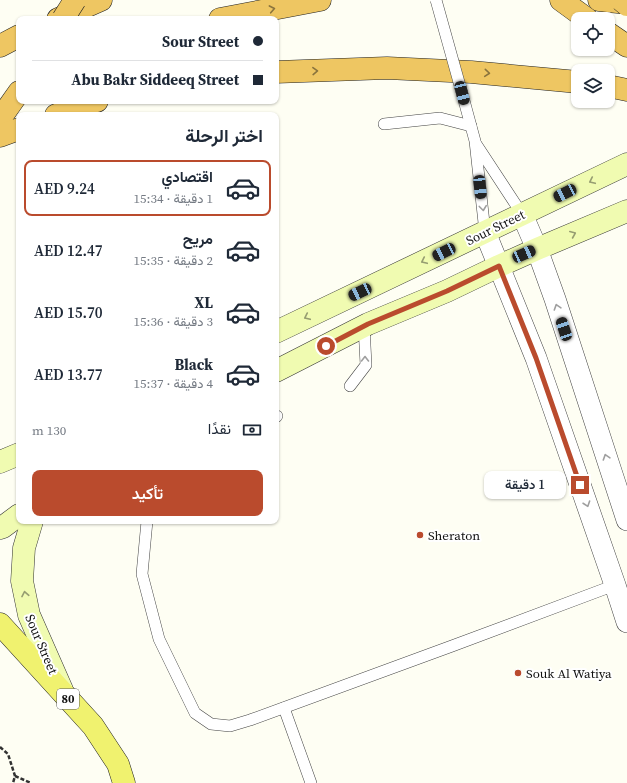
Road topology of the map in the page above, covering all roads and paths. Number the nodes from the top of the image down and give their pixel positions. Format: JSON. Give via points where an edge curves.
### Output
{"nodes":[{"id":1,"x":74,"y":0,"type":"edge"},
{"id":2,"x":101,"y":0,"type":"edge"},
{"id":3,"x":320,"y":0,"type":"edge"},
{"id":4,"x":436,"y":0,"type":"edge"},
{"id":5,"x":561,"y":0,"type":"edge"},
{"id":6,"x":599,"y":0,"type":"edge"},
{"id":7,"x":621,"y":0,"type":"edge"},
{"id":8,"x":627,"y":4,"type":"edge"},
{"id":9,"x":577,"y":12,"type":"edge"},
{"id":10,"x":65,"y":16,"type":"edge"},
{"id":11,"x":65,"y":16,"type":"edge"},
{"id":12,"x":236,"y":16,"type":"edge"},
{"id":13,"x":16,"y":38,"type":"edge"},
{"id":14,"x":615,"y":38,"type":"edge"},
{"id":15,"x":0,"y":46,"type":"edge"},
{"id":16,"x":627,"y":46,"type":"edge"},
{"id":17,"x":279,"y":72,"type":"edge"},
{"id":18,"x":571,"y":81,"type":"edge"},
{"id":19,"x":615,"y":87,"type":"edge"},
{"id":20,"x":627,"y":90,"type":"edge"},
{"id":21,"x":16,"y":93,"type":"edge"},
{"id":22,"x":16,"y":96,"type":"edge"},
{"id":23,"x":0,"y":101,"type":"edge"},
{"id":24,"x":86,"y":104,"type":"edge"},
{"id":25,"x":64,"y":112,"type":"edge"},
{"id":26,"x":0,"y":119,"type":"edge"},
{"id":27,"x":384,"y":124,"type":"dead end"},
{"id":28,"x":471,"y":126,"type":"junction"},
{"id":29,"x":16,"y":130,"type":"edge"},
{"id":30,"x":0,"y":136,"type":"edge"},
{"id":31,"x":475,"y":142,"type":"junction"},
{"id":32,"x":627,"y":164,"type":"edge"},
{"id":33,"x":627,"y":210,"type":"edge"},
{"id":34,"x":522,"y":214,"type":"junction"},
{"id":35,"x":485,"y":232,"type":"junction"},
{"id":36,"x":537,"y":249,"type":"junction"},
{"id":37,"x":499,"y":266,"type":"junction"},
{"id":38,"x":364,"y":326,"type":"junction"},
{"id":39,"x":279,"y":331,"type":"edge"},
{"id":40,"x":279,"y":369,"type":"edge"},
{"id":41,"x":350,"y":386,"type":"dead end"},
{"id":42,"x":16,"y":455,"type":"edge"},
{"id":43,"x":0,"y":462,"type":"edge"},
{"id":44,"x":16,"y":517,"type":"edge"},
{"id":45,"x":627,"y":520,"type":"edge"},
{"id":46,"x":31,"y":524,"type":"edge"},
{"id":47,"x":147,"y":524,"type":"edge"},
{"id":48,"x":0,"y":528,"type":"edge"},
{"id":49,"x":615,"y":585,"type":"junction"},
{"id":50,"x":627,"y":622,"type":"edge"},
{"id":51,"x":0,"y":624,"type":"edge"},
{"id":52,"x":65,"y":695,"type":"junction"},
{"id":53,"x":284,"y":708,"type":"junction"},
{"id":54,"x":0,"y":747,"type":"edge"},
{"id":55,"x":15,"y":776,"type":"junction"},
{"id":56,"x":13,"y":783,"type":"edge"},
{"id":57,"x":31,"y":783,"type":"edge"},
{"id":58,"x":124,"y":783,"type":"edge"},
{"id":59,"x":311,"y":783,"type":"edge"}],
"edges":[{"from":1,"to":10,"type":"highway","bridge":true},
{"from":2,"to":11,"type":"highway"},
{"from":12,"to":3,"type":"highway","one_way":true},
{"from":4,"to":28,"type":"lane","bridge":true},
{"from":5,"to":9,"type":"highway"},
{"from":6,"to":8,"type":"highway"},
{"from":7,"to":8,"type":"highway","bridge":true},
{"from":13,"to":15,"type":"highway"},
{"from":14,"to":16,"type":"highway"},
{"from":17,"to":18,"type":"highway","one_way":true,"via":[[387,68],[470,72]]},
{"from":19,"to":20,"type":"highway"},
{"from":21,"to":23,"type":"highway"},
{"from":22,"to":26,"type":"highway"},
{"from":24,"to":25,"type":"highway"},
{"from":27,"to":28,"type":"lane","via":[[440,118]]},
{"from":28,"to":31,"type":"lane"},
{"from":29,"to":30,"type":"highway"},
{"from":31,"to":34,"type":"lane"},
{"from":31,"to":35,"type":"lane","one_way":true},
{"from":32,"to":34,"type":"main road","name":"Sour Street","one_way":true},
{"from":36,"to":33,"type":"main road","one_way":true},
{"from":34,"to":35,"type":"main road","name":"Sour Street"},
{"from":34,"to":36,"type":"street"},
{"from":35,"to":37,"type":"street"},
{"from":35,"to":39,"type":"main road","name":"Sour Street","one_way":true},
{"from":36,"to":37,"type":"main road"},
{"from":45,"to":36,"type":"street","one_way":true},
{"from":37,"to":38,"type":"main road"},
{"from":37,"to":49,"type":"street","one_way":true,"via":[[536,358]]},
{"from":38,"to":40,"type":"main road"},
{"from":41,"to":38,"type":"lane","one_way":true,"via":[[366,365]]},
{"from":42,"to":43,"type":"main road"},
{"from":44,"to":48,"type":"main road"},
{"from":52,"to":46,"type":"main road","name":"Sour Street","one_way":true,"via":[[28,615],[22,581],[24,548]]},
{"from":47,"to":53,"type":"lane","via":[[142,574],[160,639],[195,713],[211,724],[230,726]]},
{"from":49,"to":50,"type":"street"},
{"from":49,"to":53,"type":"lane"},
{"from":51,"to":52,"type":"main road","number":"80"},
{"from":52,"to":58,"type":"main road","number":"80","via":[[93,726],[118,764]]},
{"from":53,"to":59,"type":"lane"},
{"from":54,"to":55,"type":"path","via":[[8,754]]},
{"from":55,"to":56,"type":"path"},
{"from":55,"to":57,"type":"path"}]}
